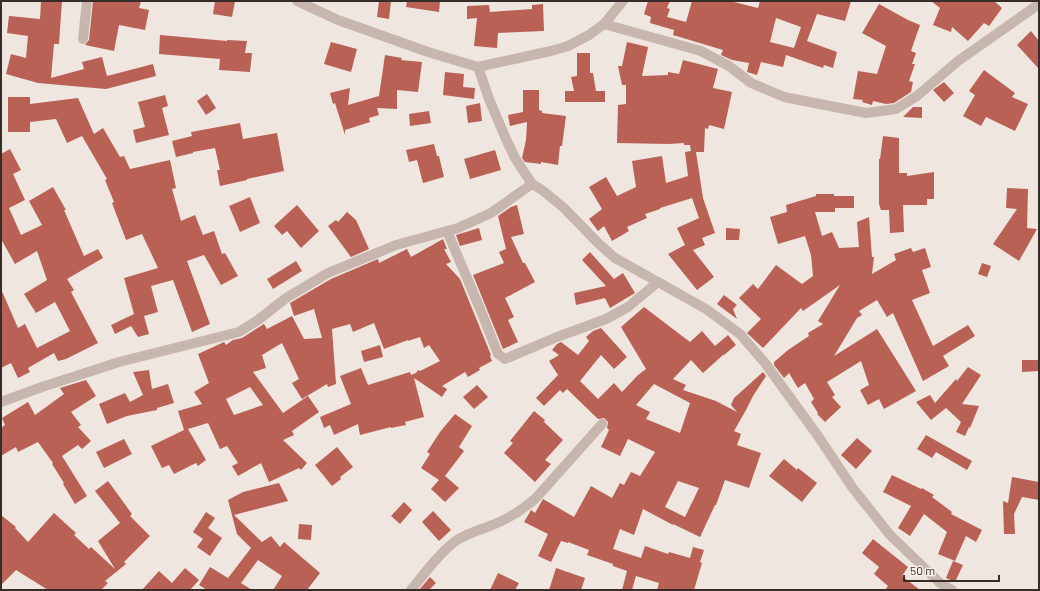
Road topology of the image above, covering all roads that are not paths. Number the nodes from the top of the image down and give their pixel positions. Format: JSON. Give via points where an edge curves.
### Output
{"nodes":[{"id":1,"x":87,"y":1,"type":"edge"},
{"id":2,"x":297,"y":1,"type":"edge"},
{"id":3,"x":623,"y":1,"type":"edge"},
{"id":4,"x":1039,"y":4,"type":"edge"},
{"id":5,"x":604,"y":24,"type":"junction"},
{"id":6,"x":83,"y":39,"type":"dead end"},
{"id":7,"x":478,"y":66,"type":"junction"},
{"id":8,"x":532,"y":184,"type":"junction"},
{"id":9,"x":447,"y":231,"type":"junction"},
{"id":10,"x":658,"y":282,"type":"junction"},
{"id":11,"x":1,"y":402,"type":"edge"},
{"id":12,"x":602,"y":424,"type":"dead end"},
{"id":13,"x":947,"y":589,"type":"edge"},
{"id":14,"x":411,"y":590,"type":"edge"}],
"edges":[{"from":1,"to":6,"type":"street"},
{"from":2,"to":7,"type":"street","via":[[379,35]]},
{"from":3,"to":5,"type":"street"},
{"from":4,"to":5,"type":"street","via":[[958,61],[917,96],[896,109],[866,113],[784,97],[752,83],[729,66],[701,51]]},
{"from":5,"to":7,"type":"street","via":[[568,46]]},
{"from":7,"to":8,"type":"street","via":[[506,139]]},
{"from":8,"to":9,"type":"street","via":[[491,213]]},
{"from":8,"to":10,"type":"street","via":[[564,208],[615,258]]},
{"from":9,"to":10,"type":"street","via":[[498,354],[505,358],[606,319],[628,307]]},
{"from":9,"to":11,"type":"street","via":[[396,245],[328,273],[286,298],[239,332],[119,362]]},
{"from":10,"to":13,"type":"street","via":[[706,309],[740,334],[769,369],[852,487],[890,535]]},
{"from":12,"to":14,"type":"street","via":[[525,508],[498,523],[457,540]]}]}
